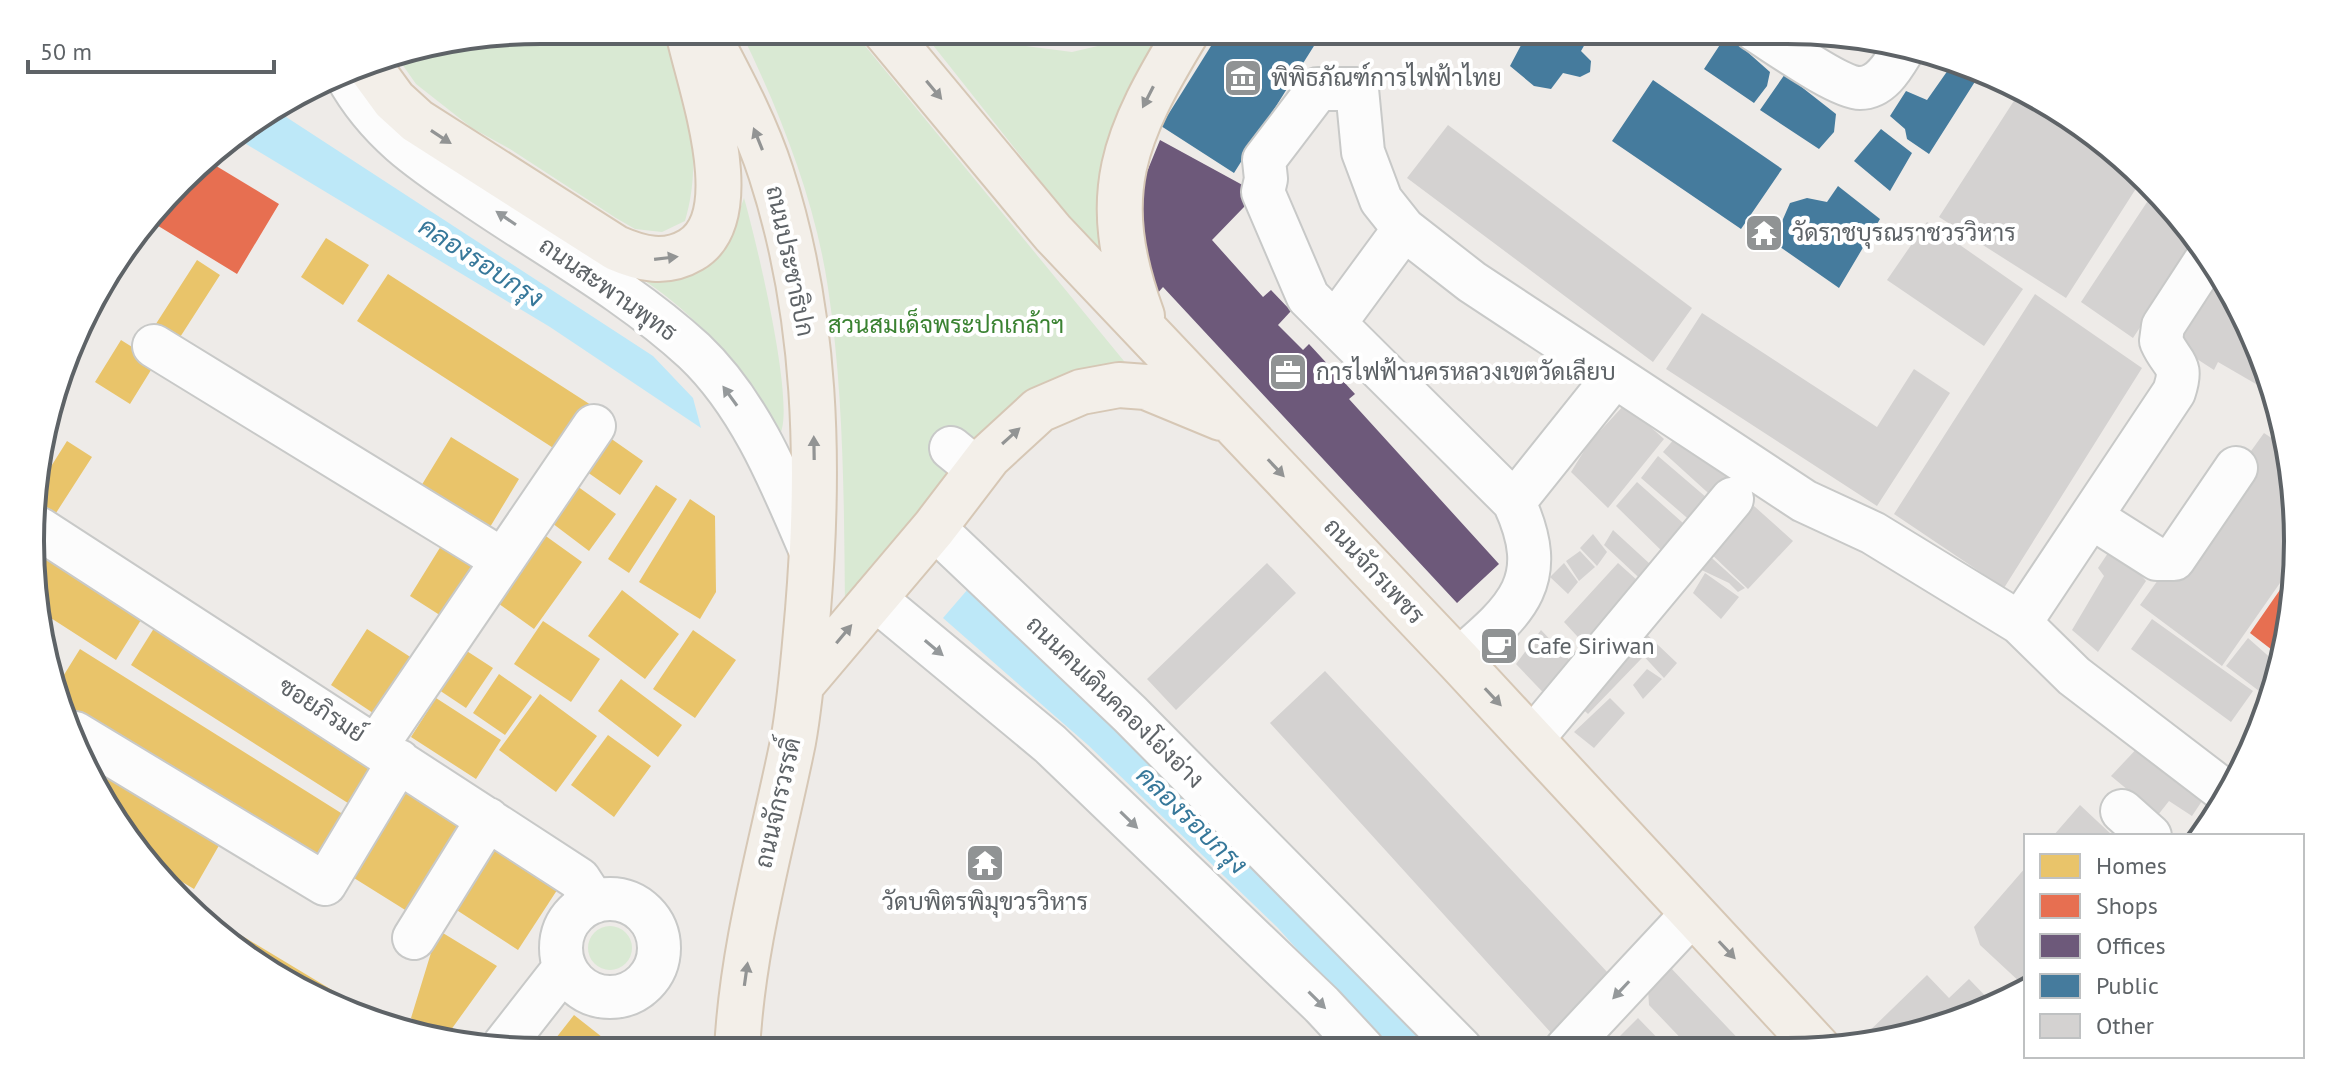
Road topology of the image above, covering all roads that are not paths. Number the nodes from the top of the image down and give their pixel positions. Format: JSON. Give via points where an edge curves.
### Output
{"nodes":[{"id":1,"x":691,"y":44,"type":"edge"},
{"id":2,"x":712,"y":44,"type":"edge"},
{"id":3,"x":896,"y":44,"type":"edge"},
{"id":4,"x":1179,"y":44,"type":"edge"},
{"id":5,"x":1778,"y":44,"type":"edge"},
{"id":6,"x":1898,"y":57,"type":"edge"},
{"id":7,"x":374,"y":73,"type":"edge"},
{"id":8,"x":351,"y":82,"type":"edge"},
{"id":9,"x":1404,"y":229,"type":"junction"},
{"id":10,"x":2201,"y":267,"type":"edge"},
{"id":11,"x":1335,"y":323,"type":"junction"},
{"id":12,"x":1146,"y":329,"type":"junction"},
{"id":13,"x":154,"y":346,"type":"dead end"},
{"id":14,"x":1614,"y":377,"type":"junction"},
{"id":15,"x":1235,"y":424,"type":"junction"},
{"id":16,"x":594,"y":426,"type":"dead end"},
{"id":17,"x":2236,"y":468,"type":"dead end"},
{"id":18,"x":1732,"y":499,"type":"dead end"},
{"id":19,"x":1514,"y":502,"type":"junction"},
{"id":20,"x":2091,"y":517,"type":"junction"},
{"id":21,"x":44,"y":532,"type":"edge"},
{"id":22,"x":930,"y":533,"type":"junction"},
{"id":23,"x":812,"y":554,"type":"junction"},
{"id":24,"x":503,"y":560,"type":"junction"},
{"id":25,"x":880,"y":590,"type":"junction"},
{"id":26,"x":2020,"y":623,"type":"junction"},
{"id":27,"x":1458,"y":660,"type":"junction"},
{"id":28,"x":802,"y":684,"type":"junction"},
{"id":29,"x":86,"y":739,"type":"edge"},
{"id":30,"x":1532,"y":739,"type":"junction"},
{"id":31,"x":388,"y":753,"type":"junction"},
{"id":32,"x":2219,"y":787,"type":"edge"},
{"id":33,"x":488,"y":819,"type":"junction"},
{"id":34,"x":594,"y":902,"type":"junction"},
{"id":35,"x":1693,"y":913,"type":"junction"},
{"id":36,"x":414,"y":938,"type":"dead end"},
{"id":37,"x":565,"y":967,"type":"junction"},
{"id":38,"x":510,"y":1037,"type":"edge"},
{"id":39,"x":1808,"y":1037,"type":"edge"},
{"id":40,"x":739,"y":1038,"type":"edge"},
{"id":41,"x":1353,"y":1038,"type":"edge"},
{"id":42,"x":1450,"y":1038,"type":"edge"},
{"id":43,"x":1579,"y":1038,"type":"edge"}],
"edges":[{"from":7,"to":1,"type":"main road","one_way":true,"via":[[394,100],[443,138],[616,248],[642,259],[668,259],[698,246],[715,225],[719,210],[714,148]]},
{"from":23,"to":2,"type":"main road","name":"ถนนประชาธิปก","one_way":true,"via":[[813,393],[806,318],[771,171]]},
{"from":3,"to":12,"type":"main road","one_way":true,"via":[[1053,233]]},
{"from":4,"to":12,"type":"main road","name":"ถนนจักรเพชร","one_way":true,"via":[[1146,99],[1121,178],[1123,266]]},
{"from":5,"to":6,"type":"street","via":[[1860,88],[1880,82]]},
{"from":23,"to":8,"type":"street","name":"ถนนสะพานพุทธ","one_way":true,"via":[[747,420],[695,353],[646,312],[406,151]]},
{"from":9,"to":11,"type":"street"},
{"from":9,"to":11,"type":"street","via":[[1381,200],[1363,152],[1357,89],[1318,89],[1264,160],[1263,192],[1308,297]]},
{"from":9,"to":14,"type":"street","via":[[1472,282]]},
{"from":10,"to":20,"type":"street","via":[[2163,326],[2161,341],[2180,375],[2174,392]]},
{"from":11,"to":19,"type":"street"},
{"from":12,"to":15,"type":"main road","name":"ถนนจักรเพชร"},
{"from":13,"to":24,"type":"street"},
{"from":14,"to":19,"type":"street"},
{"from":14,"to":26,"type":"street","via":[[1804,501],[1873,533]]},
{"from":22,"to":15,"type":"main road","one_way":true,"via":[[964,459],[1039,410],[1081,392],[1119,385],[1146,387]]},
{"from":15,"to":27,"type":"main road","name":"ถนนจักรเพชร","one_way":true},
{"from":16,"to":24,"type":"street"},
{"from":17,"to":20,"type":"street","via":[[2174,559],[2157,559]]},
{"from":18,"to":30,"type":"street"},
{"from":19,"to":27,"type":"street","via":[[1529,534],[1522,594],[1511,613]]},
{"from":20,"to":26,"type":"street"},
{"from":21,"to":31,"type":"street","name":"ซอยภิรมย์"},
{"from":22,"to":25,"type":"main road"},
{"from":22,"to":42,"type":"street","name":"ถนนคนเดินคลองโอ่งอ่าง","via":[[1130,714]]},
{"from":23,"to":28,"type":"main road","name":"ถนนจักรวรรดิ์"},
{"from":24,"to":31,"type":"street"},
{"from":28,"to":25,"type":"main road","one_way":true},
{"from":25,"to":41,"type":"street","one_way":true,"via":[[1050,744]]},
{"from":26,"to":32,"type":"street","via":[[2074,676]]},
{"from":27,"to":30,"type":"main road","name":"ถนนจักรเพชร","one_way":true},
{"from":40,"to":28,"type":"main road","name":"ถนนจักรวรรดิ์","one_way":true,"via":[[756,901]]},
{"from":29,"to":31,"type":"street","via":[[325,884]]},
{"from":30,"to":35,"type":"main road","name":"ถนนจักรเพชร"},
{"from":31,"to":33,"type":"street","name":"ซอยภิรมย์"},
{"from":33,"to":34,"type":"street","name":"ซอยภิรมย์","via":[[579,879]]},
{"from":33,"to":36,"type":"street"},
{"from":34,"to":37,"type":"street","via":[[575,916],[563,936]]},
{"from":34,"to":37,"type":"street","via":[[626,901],[651,921],[660,952],[655,968],[634,992],[601,997],[573,981]]},
{"from":35,"to":39,"type":"main road","name":"ถนนจักรเพชร","one_way":true},
{"from":35,"to":43,"type":"street","one_way":true},
{"from":37,"to":38,"type":"street"}]}
